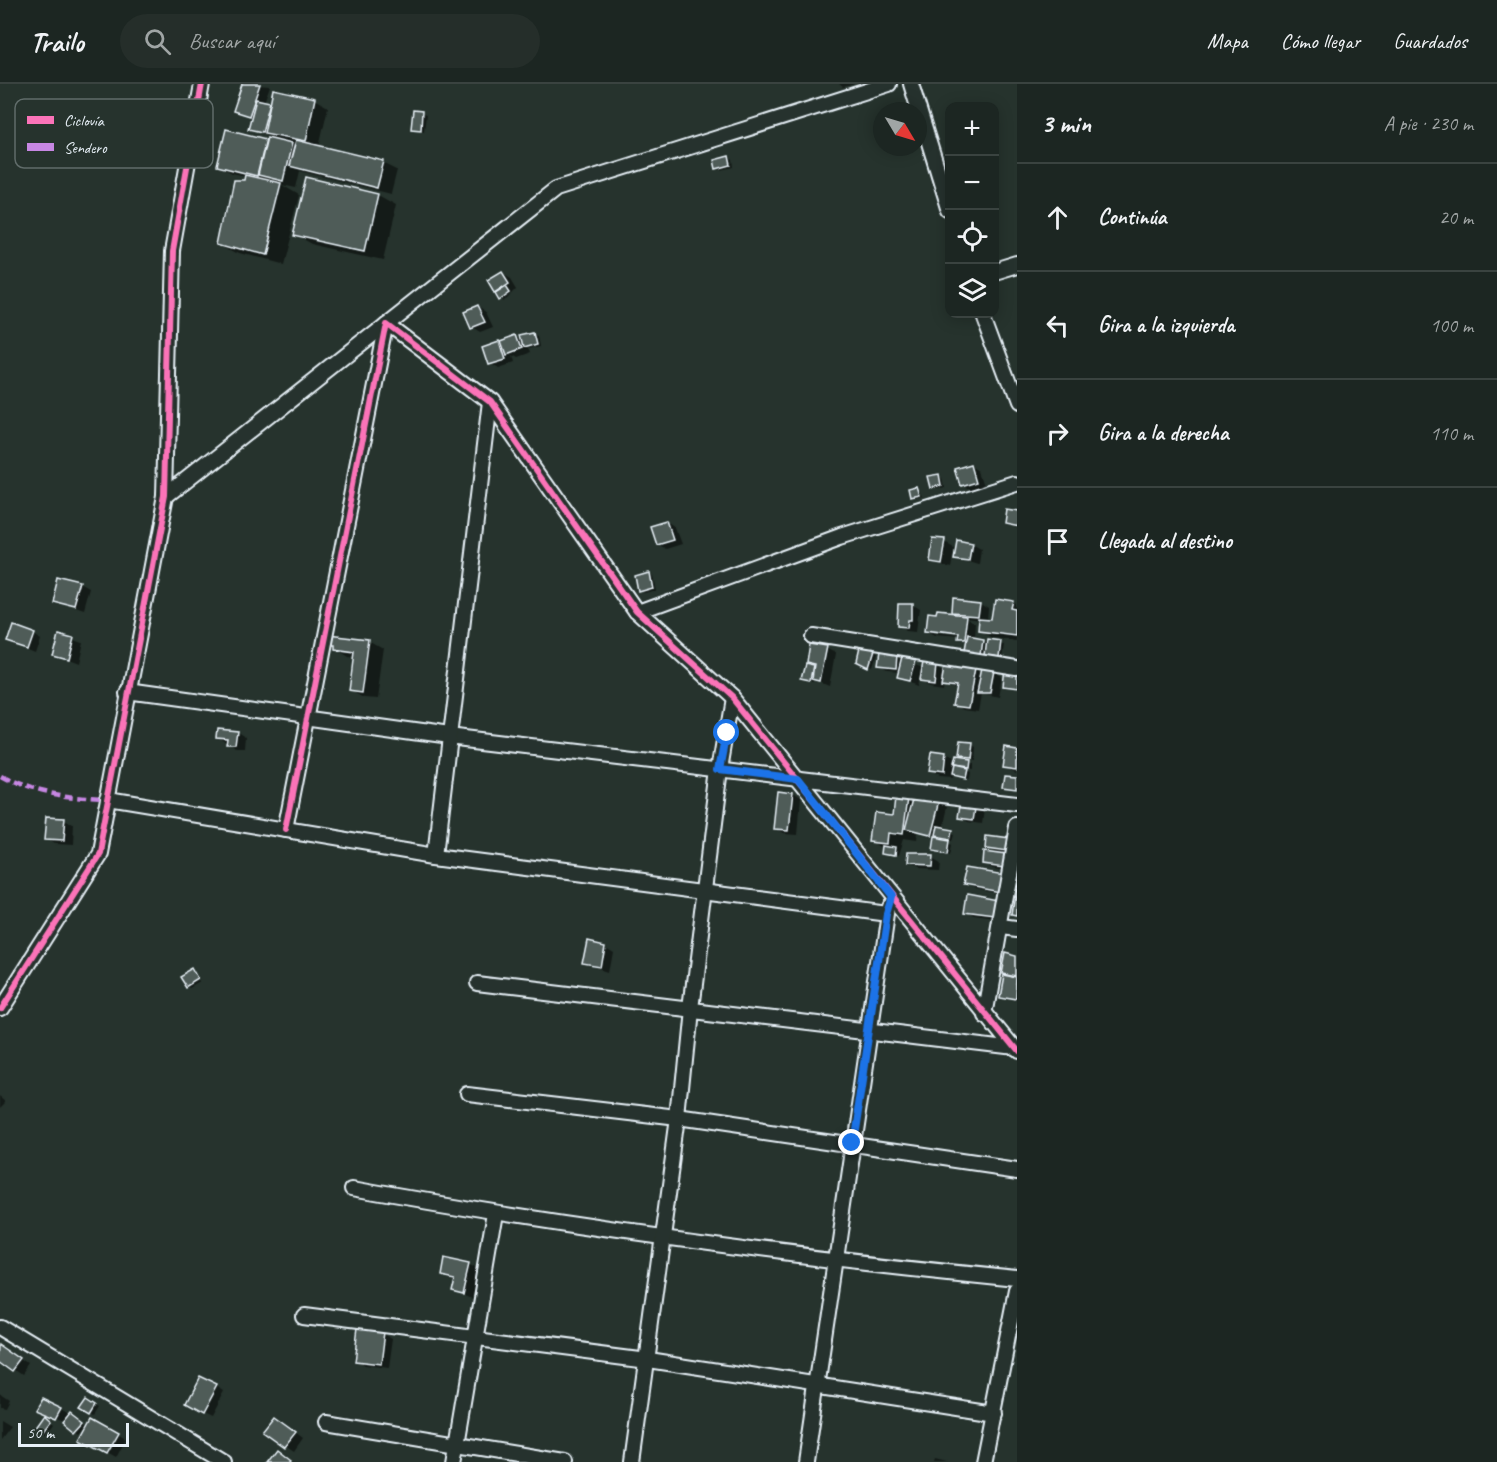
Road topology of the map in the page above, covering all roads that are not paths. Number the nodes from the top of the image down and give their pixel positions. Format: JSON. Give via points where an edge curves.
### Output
{"nodes":[{"id":1,"x":202,"y":84,"type":"edge"},
{"id":2,"x":889,"y":84,"type":"edge"},
{"id":3,"x":911,"y":84,"type":"edge"},
{"id":4,"x":199,"y":99,"type":"edge"},
{"id":5,"x":187,"y":168,"type":"edge"},
{"id":6,"x":950,"y":210,"type":"edge"},
{"id":7,"x":1017,"y":265,"type":"edge"},
{"id":8,"x":999,"y":270,"type":"edge"},
{"id":9,"x":984,"y":318,"type":"edge"},
{"id":10,"x":386,"y":323,"type":"junction"},
{"id":11,"x":490,"y":402,"type":"junction"},
{"id":12,"x":1017,"y":406,"type":"edge"},
{"id":13,"x":1017,"y":482,"type":"edge"},
{"id":14,"x":166,"y":497,"type":"junction"},
{"id":15,"x":637,"y":612,"type":"junction"},
{"id":16,"x":812,"y":636,"type":"dead end"},
{"id":17,"x":1017,"y":669,"type":"edge"},
{"id":18,"x":127,"y":692,"type":"junction"},
{"id":19,"x":732,"y":698,"type":"junction"},
{"id":20,"x":308,"y":717,"type":"junction"},
{"id":21,"x":449,"y":736,"type":"junction"},
{"id":22,"x":720,"y":769,"type":"junction"},
{"id":23,"x":798,"y":779,"type":"junction"},
{"id":24,"x":108,"y":800,"type":"junction"},
{"id":25,"x":1017,"y":806,"type":"edge"},
{"id":26,"x":1017,"y":828,"type":"edge"},
{"id":27,"x":286,"y":830,"type":"junction"},
{"id":28,"x":436,"y":855,"type":"junction"},
{"id":29,"x":705,"y":889,"type":"junction"},
{"id":30,"x":891,"y":897,"type":"junction"},
{"id":31,"x":886,"y":914,"type":"junction"},
{"id":32,"x":1001,"y":927,"type":"junction"},
{"id":33,"x":1017,"y":929,"type":"edge"},
{"id":34,"x":477,"y":983,"type":"dead end"},
{"id":35,"x":0,"y":1008,"type":"edge"},
{"id":36,"x":690,"y":1008,"type":"junction"},
{"id":37,"x":984,"y":1013,"type":"junction"},
{"id":38,"x":870,"y":1030,"type":"junction"},
{"id":39,"x":1016,"y":1050,"type":"edge"},
{"id":40,"x":467,"y":1094,"type":"dead end"},
{"id":41,"x":680,"y":1119,"type":"junction"},
{"id":42,"x":852,"y":1143,"type":"junction"},
{"id":43,"x":1017,"y":1169,"type":"edge"},
{"id":44,"x":354,"y":1188,"type":"dead end"},
{"id":45,"x":495,"y":1214,"type":"junction"},
{"id":46,"x":663,"y":1238,"type":"junction"},
{"id":47,"x":835,"y":1261,"type":"junction"},
{"id":48,"x":1017,"y":1279,"type":"edge"},
{"id":49,"x":1017,"y":1291,"type":"edge"},
{"id":50,"x":304,"y":1315,"type":"dead end"},
{"id":51,"x":0,"y":1327,"type":"edge"},
{"id":52,"x":475,"y":1337,"type":"junction"},
{"id":53,"x":648,"y":1359,"type":"junction"},
{"id":54,"x":817,"y":1385,"type":"junction"},
{"id":55,"x":994,"y":1413,"type":"junction"},
{"id":56,"x":326,"y":1422,"type":"dead end"},
{"id":57,"x":456,"y":1444,"type":"junction"},
{"id":58,"x":224,"y":1462,"type":"edge"},
{"id":59,"x":454,"y":1462,"type":"edge"},
{"id":60,"x":565,"y":1462,"type":"edge"},
{"id":61,"x":632,"y":1462,"type":"edge"},
{"id":62,"x":806,"y":1462,"type":"edge"},
{"id":63,"x":983,"y":1462,"type":"edge"}],
"edges":[{"from":1,"to":4,"type":"street"},
{"from":2,"to":10,"type":"street","via":[[556,189]]},
{"from":3,"to":6,"type":"street"},
{"from":5,"to":14,"type":"street","via":[[172,251]]},
{"from":7,"to":8,"type":"street"},
{"from":9,"to":12,"type":"street"},
{"from":10,"to":11,"type":"street"},
{"from":10,"to":14,"type":"street"},
{"from":10,"to":20,"type":"street"},
{"from":11,"to":15,"type":"street"},
{"from":11,"to":21,"type":"street"},
{"from":13,"to":15,"type":"street","via":[[842,537]]},
{"from":14,"to":18,"type":"street"},
{"from":15,"to":19,"type":"street"},
{"from":16,"to":17,"type":"street"},
{"from":18,"to":20,"type":"street"},
{"from":18,"to":24,"type":"street"},
{"from":19,"to":22,"type":"street"},
{"from":19,"to":23,"type":"street"},
{"from":20,"to":21,"type":"street"},
{"from":20,"to":27,"type":"street"},
{"from":21,"to":22,"type":"street"},
{"from":21,"to":28,"type":"street"},
{"from":22,"to":23,"type":"street"},
{"from":22,"to":29,"type":"street"},
{"from":23,"to":25,"type":"street"},
{"from":23,"to":30,"type":"street"},
{"from":24,"to":27,"type":"street"},
{"from":24,"to":35,"type":"street","via":[[98,854]]},
{"from":26,"to":32,"type":"street"},
{"from":27,"to":28,"type":"street"},
{"from":28,"to":29,"type":"street"},
{"from":29,"to":31,"type":"street"},
{"from":29,"to":36,"type":"street"},
{"from":30,"to":31,"type":"street"},
{"from":30,"to":37,"type":"street"},
{"from":31,"to":38,"type":"street"},
{"from":32,"to":33,"type":"street"},
{"from":32,"to":37,"type":"street"},
{"from":34,"to":36,"type":"street"},
{"from":36,"to":38,"type":"street"},
{"from":36,"to":41,"type":"street"},
{"from":37,"to":39,"type":"street"},
{"from":38,"to":39,"type":"street"},
{"from":38,"to":42,"type":"street"},
{"from":40,"to":41,"type":"street"},
{"from":41,"to":42,"type":"street"},
{"from":41,"to":46,"type":"street"},
{"from":42,"to":43,"type":"street"},
{"from":42,"to":47,"type":"street"},
{"from":44,"to":45,"type":"street"},
{"from":45,"to":46,"type":"street"},
{"from":45,"to":52,"type":"street"},
{"from":46,"to":47,"type":"street"},
{"from":46,"to":53,"type":"street"},
{"from":47,"to":48,"type":"street"},
{"from":47,"to":54,"type":"street"},
{"from":49,"to":55,"type":"street"},
{"from":50,"to":52,"type":"street"},
{"from":51,"to":58,"type":"street"},
{"from":52,"to":53,"type":"street"},
{"from":52,"to":57,"type":"street"},
{"from":53,"to":54,"type":"street"},
{"from":53,"to":61,"type":"street"},
{"from":54,"to":55,"type":"street"},
{"from":54,"to":62,"type":"street"},
{"from":55,"to":63,"type":"street"},
{"from":56,"to":57,"type":"street"},
{"from":57,"to":59,"type":"street"},
{"from":57,"to":60,"type":"street"}]}
